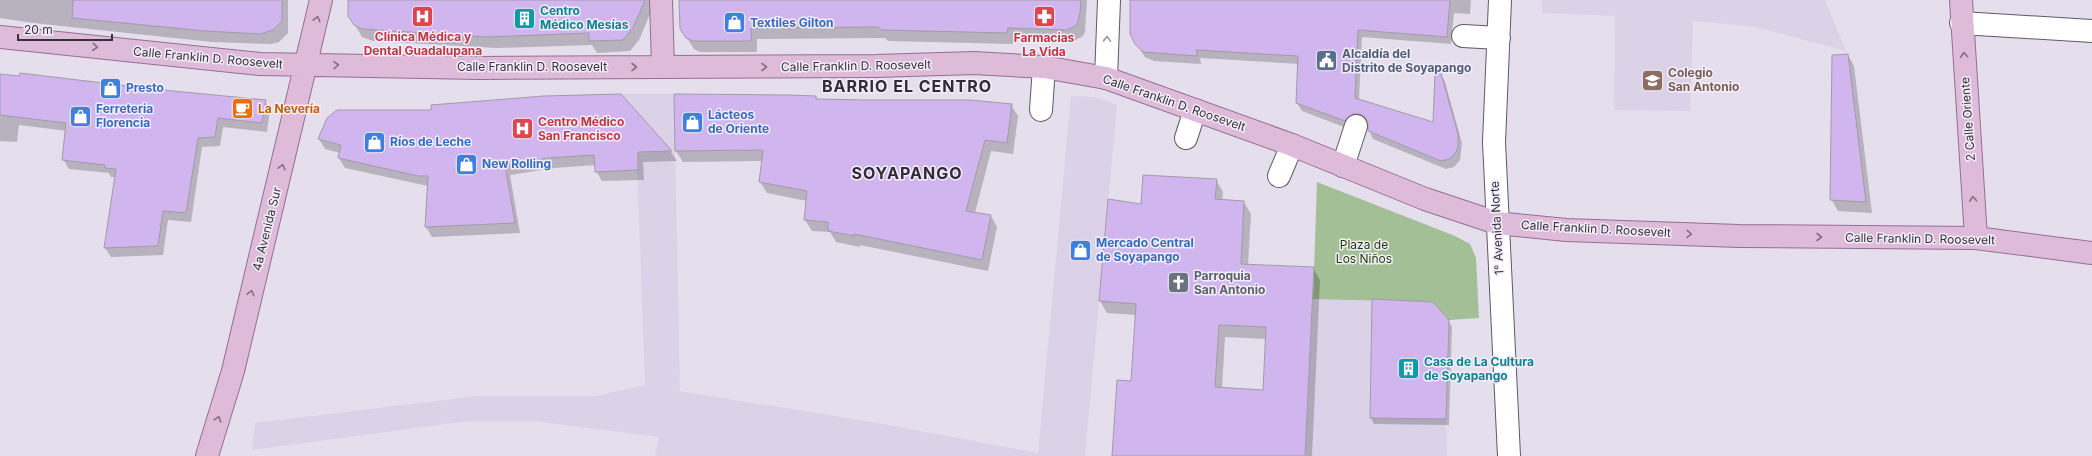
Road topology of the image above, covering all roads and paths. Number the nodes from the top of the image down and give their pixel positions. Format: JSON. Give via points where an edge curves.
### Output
{"nodes":[{"id":1,"x":321,"y":0,"type":"edge"},
{"id":2,"x":661,"y":0,"type":"edge"},
{"id":3,"x":1109,"y":0,"type":"edge"},
{"id":4,"x":1500,"y":0,"type":"edge"},
{"id":5,"x":1961,"y":0,"type":"edge"},
{"id":6,"x":1961,"y":23,"type":"junction"},
{"id":7,"x":2092,"y":31,"type":"edge"},
{"id":8,"x":1463,"y":36,"type":"dead end"},
{"id":9,"x":0,"y":37,"type":"edge"},
{"id":10,"x":1499,"y":38,"type":"junction"},
{"id":11,"x":305,"y":65,"type":"junction"},
{"id":12,"x":663,"y":67,"type":"junction"},
{"id":13,"x":1044,"y":67,"type":"junction"},
{"id":14,"x":1106,"y":78,"type":"junction"},
{"id":15,"x":1041,"y":110,"type":"dead end"},
{"id":16,"x":1195,"y":110,"type":"junction"},
{"id":17,"x":1356,"y":126,"type":"dead end"},
{"id":18,"x":1186,"y":138,"type":"dead end"},
{"id":19,"x":1292,"y":145,"type":"junction"},
{"id":20,"x":1343,"y":166,"type":"junction"},
{"id":21,"x":1279,"y":176,"type":"dead end"},
{"id":22,"x":1497,"y":223,"type":"junction"},
{"id":23,"x":1976,"y":238,"type":"junction"},
{"id":24,"x":2092,"y":253,"type":"edge"},
{"id":25,"x":208,"y":456,"type":"edge"},
{"id":26,"x":1509,"y":456,"type":"edge"}],
"edges":[{"from":11,"to":1,"type":"main road","name":"4a Avenida Sur","one_way":true},
{"from":2,"to":12,"type":"main road"},
{"from":14,"to":3,"type":"street","one_way":true},
{"from":4,"to":10,"type":"street","name":"1° Avenida Norte"},
{"from":5,"to":6,"type":"main road","name":"2 Calle Oriente"},
{"from":6,"to":7,"type":"street"},
{"from":23,"to":6,"type":"main road","name":"2 Calle Oriente","one_way":true},
{"from":8,"to":10,"type":"street"},
{"from":9,"to":11,"type":"main road","name":"Calle Franklin D. Roosevelt","one_way":true,"via":[[260,64]]},
{"from":10,"to":22,"type":"street","name":"1° Avenida Norte","via":[[1494,142]]},
{"from":11,"to":12,"type":"main road","name":"Calle Franklin D. Roosevelt","one_way":true,"via":[[480,68]]},
{"from":25,"to":11,"type":"main road","name":"4a Avenida Sur","one_way":true,"via":[[233,371]]},
{"from":12,"to":13,"type":"main road","name":"Calle Franklin D. Roosevelt","one_way":true,"via":[[974,63]]},
{"from":13,"to":14,"type":"main road","name":"Calle Franklin D. Roosevelt"},
{"from":13,"to":15,"type":"street"},
{"from":14,"to":16,"type":"main road","name":"Calle Franklin D. Roosevelt"},
{"from":16,"to":18,"type":"street"},
{"from":16,"to":19,"type":"main road","name":"Calle Franklin D. Roosevelt"},
{"from":17,"to":20,"type":"street"},
{"from":19,"to":20,"type":"main road","name":"Calle Franklin D. Roosevelt"},
{"from":19,"to":21,"type":"street"},
{"from":20,"to":22,"type":"main road","name":"Calle Franklin D. Roosevelt","via":[[1425,199]]},
{"from":22,"to":23,"type":"main road","name":"Calle Franklin D. Roosevelt","one_way":true,"via":[[1566,230],[1731,236]]},
{"from":22,"to":26,"type":"street","name":"1° Avenida Norte"},
{"from":23,"to":24,"type":"main road","name":"Calle Franklin D. Roosevelt"}]}
